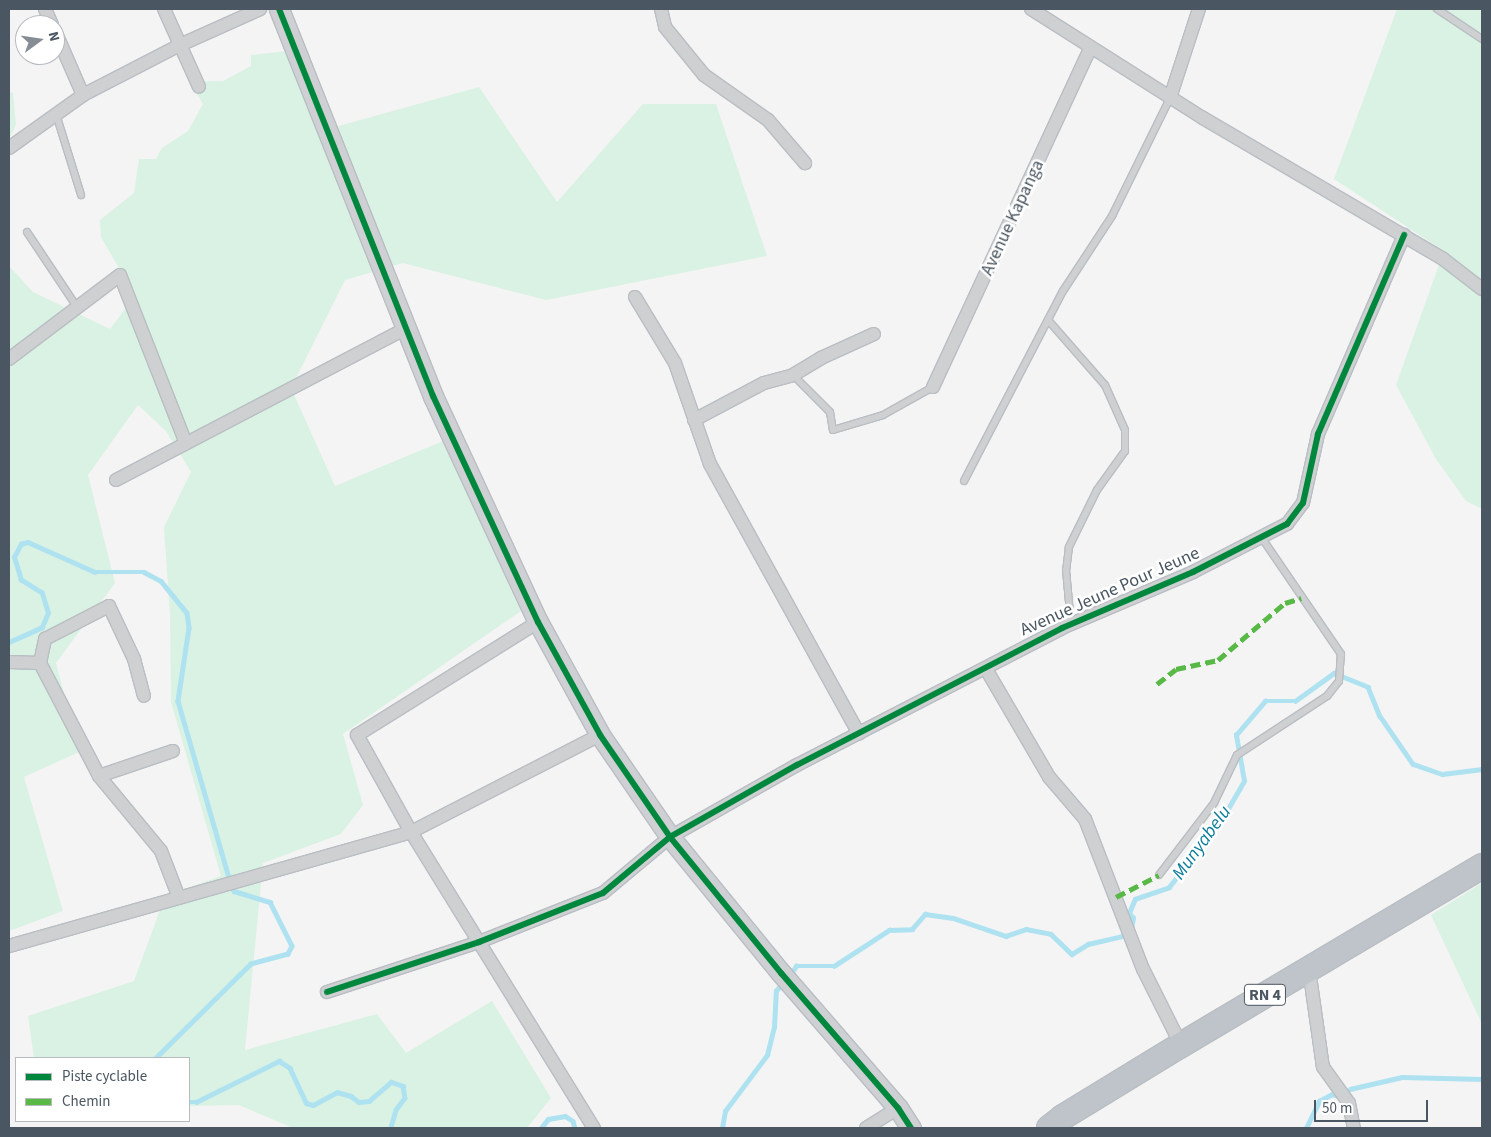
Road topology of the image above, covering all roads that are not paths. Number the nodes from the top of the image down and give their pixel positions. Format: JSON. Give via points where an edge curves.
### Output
{"nodes":[{"id":1,"x":164,"y":9,"type":"edge"},
{"id":2,"x":260,"y":9,"type":"edge"},
{"id":3,"x":279,"y":9,"type":"edge"},
{"id":4,"x":660,"y":9,"type":"edge"},
{"id":5,"x":1031,"y":9,"type":"edge"},
{"id":6,"x":1199,"y":9,"type":"edge"},
{"id":7,"x":1437,"y":9,"type":"edge"},
{"id":8,"x":1482,"y":38,"type":"edge"},
{"id":9,"x":180,"y":45,"type":"junction"},
{"id":10,"x":1090,"y":48,"type":"junction"},
{"id":11,"x":65,"y":54,"type":"edge"},
{"id":12,"x":199,"y":87,"type":"dead end"},
{"id":13,"x":83,"y":95,"type":"junction"},
{"id":14,"x":1170,"y":98,"type":"junction"},
{"id":15,"x":56,"y":114,"type":"junction"},
{"id":16,"x":9,"y":148,"type":"edge"},
{"id":17,"x":805,"y":163,"type":"dead end"},
{"id":18,"x":81,"y":195,"type":"dead end"},
{"id":19,"x":27,"y":232,"type":"dead end"},
{"id":20,"x":1404,"y":235,"type":"junction"},
{"id":21,"x":1482,"y":290,"type":"edge"},
{"id":22,"x":636,"y":297,"type":"dead end"},
{"id":23,"x":77,"y":307,"type":"junction"},
{"id":24,"x":1048,"y":320,"type":"junction"},
{"id":25,"x":407,"y":328,"type":"junction"},
{"id":26,"x":874,"y":334,"type":"dead end"},
{"id":27,"x":9,"y":359,"type":"edge"},
{"id":28,"x":793,"y":375,"type":"junction"},
{"id":29,"x":932,"y":387,"type":"joint"},
{"id":30,"x":694,"y":420,"type":"junction"},
{"id":31,"x":186,"y":443,"type":"junction"},
{"id":32,"x":116,"y":480,"type":"dead end"},
{"id":33,"x":964,"y":481,"type":"dead end"},
{"id":34,"x":1262,"y":538,"type":"junction"},
{"id":35,"x":538,"y":622,"type":"junction"},
{"id":36,"x":1071,"y":624,"type":"junction"},
{"id":37,"x":9,"y":662,"type":"edge"},
{"id":38,"x":40,"y":663,"type":"junction"},
{"id":39,"x":986,"y":669,"type":"junction"},
{"id":40,"x":144,"y":696,"type":"dead end"},
{"id":41,"x":859,"y":734,"type":"junction"},
{"id":42,"x":600,"y":735,"type":"junction"},
{"id":43,"x":173,"y":751,"type":"dead end"},
{"id":44,"x":99,"y":776,"type":"junction"},
{"id":45,"x":411,"y":832,"type":"junction"},
{"id":46,"x":670,"y":837,"type":"junction"},
{"id":47,"x":1482,"y":866,"type":"edge"},
{"id":48,"x":1159,"y":875,"type":"dead end"},
{"id":49,"x":179,"y":898,"type":"junction"},
{"id":50,"x":479,"y":942,"type":"junction"},
{"id":51,"x":9,"y":946,"type":"edge"},
{"id":52,"x":1309,"y":969,"type":"junction"},
{"id":53,"x":327,"y":992,"type":"dead end"},
{"id":54,"x":1181,"y":1045,"type":"junction"},
{"id":55,"x":898,"y":1108,"type":"junction"},
{"id":56,"x":594,"y":1128,"type":"edge"},
{"id":57,"x":866,"y":1128,"type":"edge"},
{"id":58,"x":911,"y":1128,"type":"edge"},
{"id":59,"x":1049,"y":1128,"type":"edge"},
{"id":60,"x":1354,"y":1128,"type":"edge"}],
"edges":[{"from":1,"to":9,"type":"street"},
{"from":2,"to":9,"type":"street"},
{"from":3,"to":25,"type":"street"},
{"from":4,"to":17,"type":"street","via":[[665,27],[704,75],[768,120]]},
{"from":5,"to":10,"type":"street"},
{"from":6,"to":14,"type":"street"},
{"from":7,"to":8,"type":"lane"},
{"from":9,"to":12,"type":"street"},
{"from":9,"to":13,"type":"street"},
{"from":10,"to":14,"type":"street"},
{"from":10,"to":29,"type":"street","name":"Avenue Kapanga"},
{"from":11,"to":13,"type":"street"},
{"from":13,"to":15,"type":"street"},
{"from":14,"to":20,"type":"street"},
{"from":14,"to":24,"type":"lane","via":[[1112,216]]},
{"from":15,"to":16,"type":"street"},
{"from":15,"to":18,"type":"lane"},
{"from":19,"to":23,"type":"lane"},
{"from":20,"to":21,"type":"street","via":[[1443,259]]},
{"from":20,"to":34,"type":"street","name":"Avenue Jeune Pour Jeune","via":[[1318,434],[1303,503],[1286,524]]},
{"from":22,"to":30,"type":"street","via":[[676,363]]},
{"from":23,"to":27,"type":"street"},
{"from":23,"to":31,"type":"street","via":[[120,275]]},
{"from":24,"to":33,"type":"lane"},
{"from":24,"to":36,"type":"lane","via":[[1105,385],[1125,430],[1125,451],[1097,490],[1070,547],[1066,570]]},
{"from":25,"to":31,"type":"street"},
{"from":25,"to":35,"type":"street","via":[[433,396]]},
{"from":26,"to":28,"type":"street","via":[[820,358]]},
{"from":28,"to":29,"type":"lane","via":[[830,412],[833,430],[884,415]]},
{"from":28,"to":30,"type":"street","via":[[764,383]]},
{"from":30,"to":41,"type":"street","via":[[710,464],[758,556]]},
{"from":31,"to":32,"type":"street"},
{"from":34,"to":36,"type":"street","name":"Avenue Jeune Pour Jeune","via":[[1193,572]]},
{"from":34,"to":48,"type":"lane","via":[[1341,654],[1339,681],[1327,696],[1237,755],[1214,802]]},
{"from":35,"to":42,"type":"street"},
{"from":35,"to":45,"type":"street","via":[[357,735]]},
{"from":36,"to":39,"type":"street","name":"Avenue Jeune Pour Jeune"},
{"from":37,"to":38,"type":"street"},
{"from":38,"to":40,"type":"street","via":[[44,640],[109,606],[134,659]]},
{"from":38,"to":44,"type":"street"},
{"from":39,"to":41,"type":"street","name":"Avenue Jeune Pour Jeune"},
{"from":39,"to":54,"type":"street","via":[[1049,777],[1085,819],[1143,969]]},
{"from":41,"to":46,"type":"street","name":"Avenue Jeune Pour Jeune"},
{"from":42,"to":45,"type":"street"},
{"from":42,"to":46,"type":"street"},
{"from":43,"to":44,"type":"street"},
{"from":44,"to":49,"type":"street","via":[[161,851]]},
{"from":45,"to":49,"type":"street"},
{"from":45,"to":50,"type":"street"},
{"from":46,"to":50,"type":"street","name":"Avenue Jeune Pour Jeune","via":[[603,893]]},
{"from":46,"to":55,"type":"street"},
{"from":47,"to":52,"type":"highway","number":"RN 4"},
{"from":49,"to":51,"type":"street"},
{"from":50,"to":53,"type":"street","name":"Avenue Jeune Pour Jeune"},
{"from":50,"to":56,"type":"street"},
{"from":52,"to":54,"type":"highway","number":"RN 4"},
{"from":52,"to":60,"type":"street","via":[[1324,1067],[1349,1103]]},
{"from":54,"to":59,"type":"highway","number":"RN 4"},
{"from":55,"to":57,"type":"street"},
{"from":55,"to":58,"type":"street"}]}
